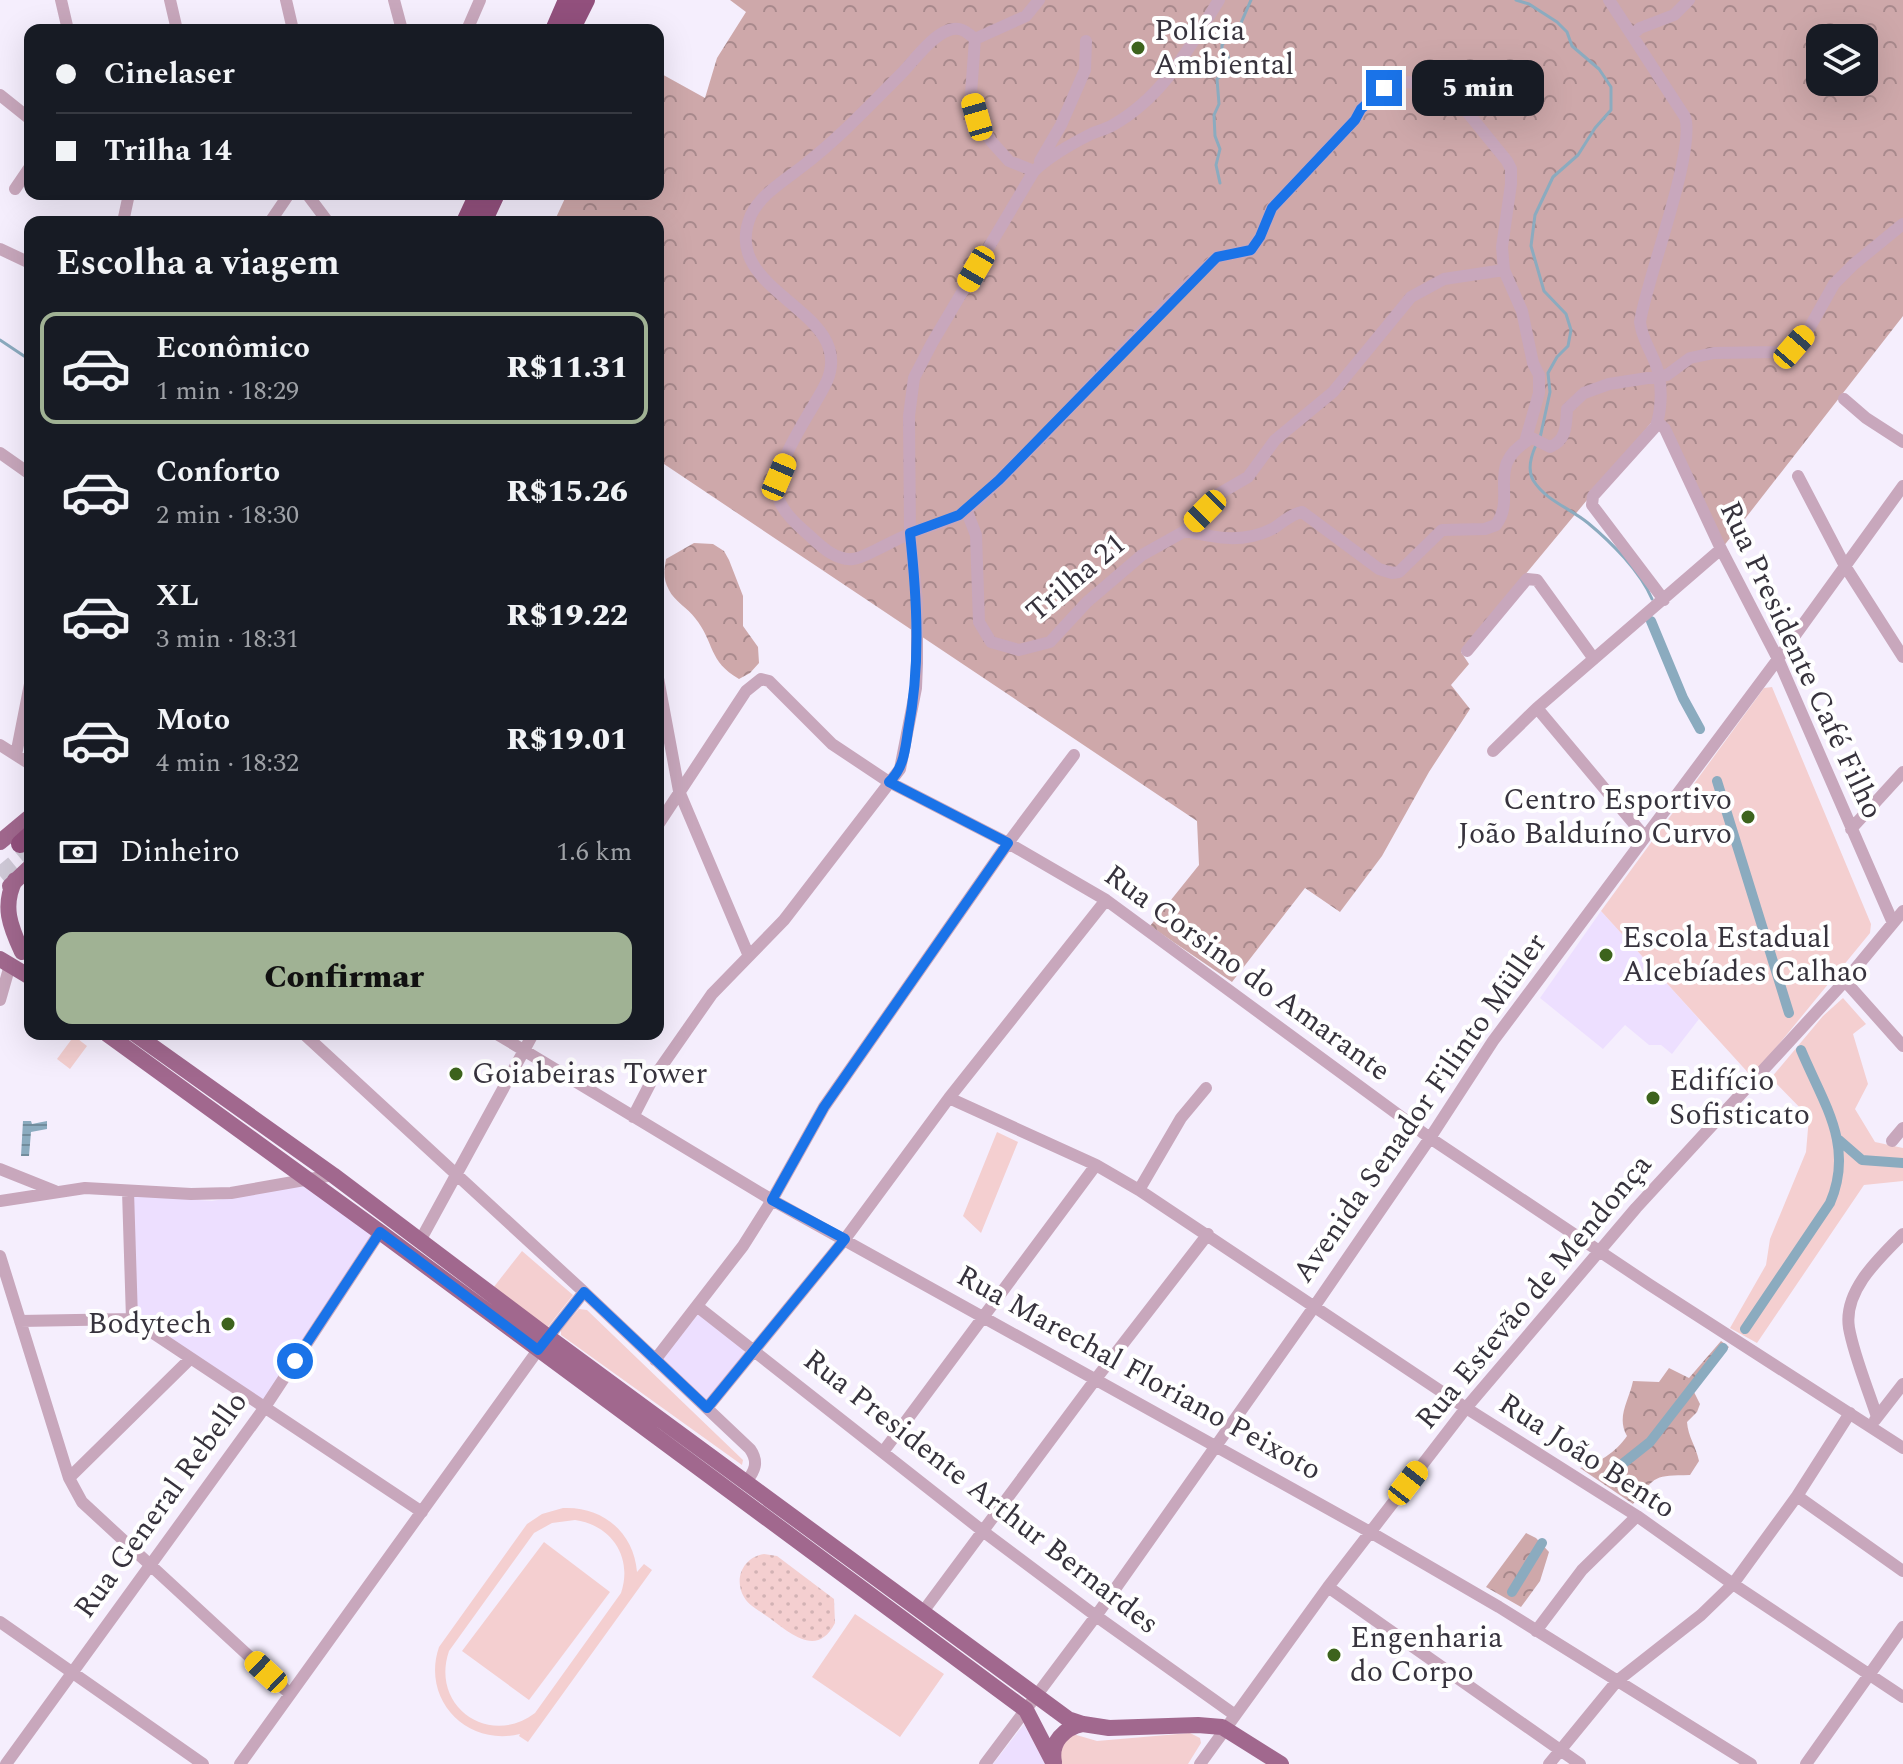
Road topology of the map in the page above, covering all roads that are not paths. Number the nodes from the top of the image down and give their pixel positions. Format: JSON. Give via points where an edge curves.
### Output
{"nodes":[{"id":1,"x":61,"y":0,"type":"edge"},
{"id":2,"x":170,"y":0,"type":"edge"},
{"id":3,"x":286,"y":0,"type":"edge"},
{"id":4,"x":394,"y":0,"type":"edge"},
{"id":5,"x":480,"y":0,"type":"edge"},
{"id":6,"x":567,"y":0,"type":"edge"},
{"id":7,"x":586,"y":0,"type":"edge"},
{"id":8,"x":1039,"y":0,"type":"edge"},
{"id":9,"x":1219,"y":0,"type":"edge"},
{"id":10,"x":1609,"y":0,"type":"edge"},
{"id":11,"x":1689,"y":0,"type":"edge"},
{"id":12,"x":67,"y":24,"type":"edge"},
{"id":13,"x":176,"y":24,"type":"edge"},
{"id":14,"x":292,"y":24,"type":"edge"},
{"id":15,"x":400,"y":24,"type":"edge"},
{"id":16,"x":470,"y":24,"type":"edge"},
{"id":17,"x":557,"y":24,"type":"edge"},
{"id":18,"x":574,"y":24,"type":"edge"},
{"id":19,"x":1632,"y":35,"type":"junction"},
{"id":20,"x":975,"y":39,"type":"junction"},
{"id":21,"x":1086,"y":41,"type":"dead end"},
{"id":22,"x":0,"y":95,"type":"edge"},
{"id":23,"x":24,"y":114,"type":"edge"},
{"id":24,"x":1034,"y":171,"type":"junction"},
{"id":25,"x":24,"y":176,"type":"edge"},
{"id":26,"x":15,"y":189,"type":"dead end"},
{"id":27,"x":1903,"y":224,"type":"edge"},
{"id":28,"x":0,"y":249,"type":"edge"},
{"id":29,"x":24,"y":261,"type":"edge"},
{"id":30,"x":1504,"y":270,"type":"junction"},
{"id":31,"x":1659,"y":377,"type":"junction"},
{"id":32,"x":1844,"y":399,"type":"dead end"},
{"id":33,"x":1656,"y":426,"type":"junction"},
{"id":34,"x":1534,"y":442,"type":"junction"},
{"id":35,"x":1903,"y":442,"type":"edge"},
{"id":36,"x":0,"y":453,"type":"edge"},
{"id":37,"x":24,"y":470,"type":"edge"},
{"id":38,"x":1798,"y":476,"type":"dead end"},
{"id":39,"x":1903,"y":486,"type":"edge"},
{"id":40,"x":966,"y":509,"type":"junction"},
{"id":41,"x":1185,"y":531,"type":"junction"},
{"id":42,"x":910,"y":533,"type":"junction"},
{"id":43,"x":1721,"y":549,"type":"junction"},
{"id":44,"x":1845,"y":566,"type":"junction"},
{"id":45,"x":1664,"y":600,"type":"junction"},
{"id":46,"x":1467,"y":651,"type":"dead end"},
{"id":47,"x":1903,"y":657,"type":"edge"},
{"id":48,"x":1594,"y":659,"type":"junction"},
{"id":49,"x":1778,"y":659,"type":"junction"},
{"id":50,"x":1537,"y":708,"type":"junction"},
{"id":51,"x":664,"y":710,"type":"edge"},
{"id":52,"x":24,"y":714,"type":"edge"},
{"id":53,"x":0,"y":745,"type":"edge"},
{"id":54,"x":1493,"y":751,"type":"dead end"},
{"id":55,"x":16,"y":755,"type":"junction"},
{"id":56,"x":1074,"y":755,"type":"dead end"},
{"id":57,"x":24,"y":760,"type":"edge"},
{"id":58,"x":1903,"y":772,"type":"edge"},
{"id":59,"x":889,"y":782,"type":"junction"},
{"id":60,"x":679,"y":791,"type":"junction"},
{"id":61,"x":664,"y":815,"type":"edge"},
{"id":62,"x":24,"y":822,"type":"edge"},
{"id":63,"x":1851,"y":829,"type":"junction"},
{"id":64,"x":1645,"y":837,"type":"junction"},
{"id":65,"x":0,"y":842,"type":"edge"},
{"id":66,"x":1008,"y":843,"type":"junction"},
{"id":67,"x":24,"y":859,"type":"edge"},
{"id":68,"x":15,"y":880,"type":"junction"},
{"id":69,"x":0,"y":895,"type":"edge"},
{"id":70,"x":1106,"y":900,"type":"junction"},
{"id":71,"x":1903,"y":911,"type":"edge"},
{"id":72,"x":1893,"y":923,"type":"junction"},
{"id":73,"x":0,"y":932,"type":"edge"},
{"id":74,"x":748,"y":954,"type":"junction"},
{"id":75,"x":10,"y":958,"type":"edge"},
{"id":76,"x":1845,"y":981,"type":"junction"},
{"id":77,"x":0,"y":1000,"type":"edge"},
{"id":78,"x":115,"y":1040,"type":"edge"},
{"id":79,"x":143,"y":1040,"type":"edge"},
{"id":80,"x":311,"y":1040,"type":"edge"},
{"id":81,"x":507,"y":1040,"type":"edge"},
{"id":82,"x":530,"y":1040,"type":"edge"},
{"id":83,"x":1903,"y":1046,"type":"edge"},
{"id":84,"x":524,"y":1050,"type":"junction"},
{"id":85,"x":1206,"y":1088,"type":"dead end"},
{"id":86,"x":949,"y":1098,"type":"junction"},
{"id":87,"x":633,"y":1117,"type":"junction"},
{"id":88,"x":1903,"y":1128,"type":"edge"},
{"id":89,"x":1430,"y":1138,"type":"junction"},
{"id":90,"x":1892,"y":1141,"type":"dead end"},
{"id":91,"x":1096,"y":1165,"type":"junction"},
{"id":92,"x":0,"y":1169,"type":"edge"},
{"id":93,"x":458,"y":1174,"type":"junction"},
{"id":94,"x":333,"y":1175,"type":"junction"},
{"id":95,"x":308,"y":1181,"type":"junction"},
{"id":96,"x":1139,"y":1190,"type":"junction"},
{"id":97,"x":55,"y":1191,"type":"junction"},
{"id":98,"x":128,"y":1191,"type":"junction"},
{"id":99,"x":772,"y":1200,"type":"junction"},
{"id":100,"x":0,"y":1201,"type":"edge"},
{"id":101,"x":380,"y":1232,"type":"junction"},
{"id":102,"x":1208,"y":1234,"type":"junction"},
{"id":103,"x":1903,"y":1234,"type":"edge"},
{"id":104,"x":845,"y":1239,"type":"junction"},
{"id":105,"x":420,"y":1241,"type":"junction"},
{"id":106,"x":1600,"y":1251,"type":"junction"},
{"id":107,"x":0,"y":1256,"type":"edge"},
{"id":108,"x":584,"y":1292,"type":"junction"},
{"id":109,"x":698,"y":1307,"type":"junction"},
{"id":110,"x":1314,"y":1307,"type":"junction"},
{"id":111,"x":984,"y":1316,"type":"junction"},
{"id":112,"x":132,"y":1319,"type":"junction"},
{"id":113,"x":20,"y":1321,"type":"junction"},
{"id":114,"x":543,"y":1344,"type":"junction"},
{"id":115,"x":755,"y":1351,"type":"junction"},
{"id":116,"x":190,"y":1359,"type":"junction"},
{"id":117,"x":655,"y":1360,"type":"junction"},
{"id":118,"x":1095,"y":1380,"type":"junction"},
{"id":119,"x":1903,"y":1384,"type":"edge"},
{"id":120,"x":265,"y":1407,"type":"junction"},
{"id":121,"x":707,"y":1408,"type":"junction"},
{"id":122,"x":1466,"y":1408,"type":"junction"},
{"id":123,"x":1850,"y":1413,"type":"junction"},
{"id":124,"x":1874,"y":1421,"type":"junction"},
{"id":125,"x":1216,"y":1446,"type":"junction"},
{"id":126,"x":1903,"y":1448,"type":"edge"},
{"id":127,"x":883,"y":1452,"type":"junction"},
{"id":128,"x":69,"y":1478,"type":"junction"},
{"id":129,"x":746,"y":1482,"type":"junction"},
{"id":130,"x":1797,"y":1496,"type":"junction"},
{"id":131,"x":422,"y":1512,"type":"junction"},
{"id":132,"x":1637,"y":1516,"type":"junction"},
{"id":133,"x":984,"y":1532,"type":"junction"},
{"id":134,"x":1370,"y":1532,"type":"junction"},
{"id":135,"x":149,"y":1564,"type":"junction"},
{"id":136,"x":1903,"y":1571,"type":"edge"},
{"id":137,"x":1733,"y":1584,"type":"junction"},
{"id":138,"x":1328,"y":1587,"type":"junction"},
{"id":139,"x":922,"y":1613,"type":"junction"},
{"id":140,"x":1096,"y":1616,"type":"junction"},
{"id":141,"x":0,"y":1622,"type":"edge"},
{"id":142,"x":1903,"y":1627,"type":"edge"},
{"id":143,"x":1536,"y":1631,"type":"junction"},
{"id":144,"x":71,"y":1673,"type":"junction"},
{"id":145,"x":1867,"y":1675,"type":"junction"},
{"id":146,"x":1617,"y":1681,"type":"junction"},
{"id":147,"x":290,"y":1694,"type":"junction"},
{"id":148,"x":1903,"y":1697,"type":"edge"},
{"id":149,"x":1031,"y":1703,"type":"junction"},
{"id":150,"x":1230,"y":1721,"type":"junction"},
{"id":151,"x":1083,"y":1724,"type":"junction"},
{"id":152,"x":1560,"y":1750,"type":"junction"},
{"id":153,"x":6,"y":1764,"type":"edge"},
{"id":154,"x":203,"y":1764,"type":"edge"},
{"id":155,"x":240,"y":1764,"type":"edge"},
{"id":156,"x":985,"y":1764,"type":"edge"},
{"id":157,"x":1054,"y":1764,"type":"edge"},
{"id":158,"x":1200,"y":1764,"type":"edge"},
{"id":159,"x":1281,"y":1764,"type":"edge"},
{"id":160,"x":1549,"y":1764,"type":"edge"},
{"id":161,"x":1580,"y":1764,"type":"edge"},
{"id":162,"x":1751,"y":1764,"type":"edge"},
{"id":163,"x":1806,"y":1764,"type":"edge"}],
"edges":[{"from":1,"to":12,"type":"street"},
{"from":2,"to":13,"type":"street"},
{"from":3,"to":14,"type":"street"},
{"from":4,"to":15,"type":"street"},
{"from":5,"to":16,"type":"street"},
{"from":6,"to":17,"type":"highway"},
{"from":7,"to":18,"type":"highway"},
{"from":8,"to":20,"type":"street","via":[[1026,16]]},
{"from":9,"to":24,"type":"street","via":[[1154,96]]},
{"from":10,"to":19,"type":"street"},
{"from":11,"to":19,"type":"street","via":[[1674,15]]},
{"from":19,"to":31,"type":"street","via":[[1688,126],[1640,322]]},
{"from":20,"to":24,"type":"street","via":[[971,94],[977,117],[1009,161]]},
{"from":20,"to":42,"type":"street","via":[[957,28],[946,31],[839,137],[757,205],[746,231],[753,264],[821,331],[830,352],[827,379],[779,477],[779,501],[811,538],[839,558],[854,559]]},
{"from":21,"to":24,"type":"street","via":[[1085,70]]},
{"from":22,"to":23,"type":"street"},
{"from":24,"to":42,"type":"street","via":[[914,378],[909,416]]},
{"from":25,"to":26,"type":"street"},
{"from":27,"to":31,"type":"street","via":[[1834,284],[1794,347],[1690,358]]},
{"from":28,"to":29,"type":"street"},
{"from":30,"to":34,"type":"street","via":[[1522,311],[1539,375]]},
{"from":30,"to":40,"type":"street","via":[[1511,169],[1498,148],[1446,93],[1408,82],[1384,88],[1272,208],[1251,250],[1217,257]]},
{"from":30,"to":41,"type":"street","name":"Trilha 21","via":[[1444,279],[1411,297],[1333,392],[1275,440],[1248,477],[1217,495]]},
{"from":31,"to":33,"type":"street","via":[[1661,411]]},
{"from":31,"to":34,"type":"street","via":[[1584,393],[1567,409],[1565,433],[1557,444]]},
{"from":32,"to":35,"type":"street"},
{"from":33,"to":43,"type":"street","name":"Rua Presidente Café Filho","via":[[1665,429]]},
{"from":33,"to":45,"type":"street","via":[[1593,496],[1592,505]]},
{"from":34,"to":41,"type":"street","via":[[1508,458],[1503,509],[1496,525],[1442,530],[1399,572],[1379,569],[1302,512],[1256,536],[1235,540]]},
{"from":36,"to":37,"type":"street"},
{"from":38,"to":44,"type":"street"},
{"from":39,"to":44,"type":"street","name":"Avenida Senador Filinto Müller"},
{"from":40,"to":41,"type":"street","name":"Trilha 21","via":[[976,535],[979,622],[991,642],[1019,650],[1050,642],[1142,555]]},
{"from":40,"to":42,"type":"street"},
{"from":42,"to":59,"type":"street","via":[[916,688],[903,760]]},
{"from":43,"to":45,"type":"street"},
{"from":43,"to":49,"type":"street","name":"Rua Presidente Café Filho"},
{"from":44,"to":47,"type":"street"},
{"from":44,"to":49,"type":"street","name":"Avenida Senador Filinto Müller"},
{"from":45,"to":48,"type":"street"},
{"from":46,"to":48,"type":"street","via":[[1532,578]]},
{"from":48,"to":50,"type":"street"},
{"from":49,"to":63,"type":"street","name":"Rua Presidente Café Filho"},
{"from":49,"to":64,"type":"street","name":"Avenida Senador Filinto Müller"},
{"from":50,"to":54,"type":"street"},
{"from":50,"to":64,"type":"street"},
{"from":51,"to":60,"type":"street"},
{"from":52,"to":55,"type":"street"},
{"from":53,"to":55,"type":"street"},
{"from":55,"to":57,"type":"street"},
{"from":56,"to":66,"type":"street"},
{"from":58,"to":63,"type":"street"},
{"from":59,"to":60,"type":"street","name":"Rua Corsino do Amarante","via":[[832,744],[761,679],[746,691]]},
{"from":59,"to":66,"type":"street","name":"Rua Corsino do Amarante"},
{"from":59,"to":74,"type":"street","via":[[784,920]]},
{"from":60,"to":61,"type":"street"},
{"from":60,"to":74,"type":"street"},
{"from":62,"to":65,"type":"main road"},
{"from":63,"to":72,"type":"street","name":"Rua Presidente Café Filho"},
{"from":64,"to":89,"type":"street","name":"Avenida Senador Filinto Müller","via":[[1493,1041]]},
{"from":66,"to":70,"type":"street","name":"Rua Corsino do Amarante"},
{"from":66,"to":99,"type":"street","via":[[824,1107]]},
{"from":67,"to":68,"type":"main road"},
{"from":68,"to":69,"type":"main road"},
{"from":68,"to":75,"type":"main road","via":[[9,893]]},
{"from":70,"to":86,"type":"street"},
{"from":70,"to":89,"type":"street","name":"Rua Corsino do Amarante"},
{"from":71,"to":72,"type":"street","name":"Rua Estevão de Mendonça"},
{"from":72,"to":76,"type":"street","name":"Rua Estevão de Mendonça"},
{"from":73,"to":75,"type":"main road"},
{"from":74,"to":87,"type":"street","via":[[692,1021]]},
{"from":75,"to":77,"type":"street"},
{"from":76,"to":83,"type":"street"},
{"from":76,"to":106,"type":"street","name":"Rua Estevão de Mendonça"},
{"from":78,"to":95,"type":"main road"},
{"from":79,"to":94,"type":"main road"},
{"from":80,"to":93,"type":"street"},
{"from":81,"to":84,"type":"street","name":"Rua Marechal Floriano Peixoto"},
{"from":82,"to":84,"type":"street"},
{"from":84,"to":87,"type":"street","name":"Rua Marechal Floriano Peixoto"},
{"from":84,"to":93,"type":"street"},
{"from":85,"to":96,"type":"street","via":[[1181,1118]]},
{"from":86,"to":91,"type":"street","name":"Rua João Bento"},
{"from":86,"to":104,"type":"street"},
{"from":87,"to":99,"type":"street","name":"Rua Marechal Floriano Peixoto"},
{"from":88,"to":90,"type":"street"},
{"from":89,"to":106,"type":"street","name":"Rua Corsino do Amarante"},
{"from":89,"to":110,"type":"street","name":"Avenida Senador Filinto Müller"},
{"from":91,"to":96,"type":"street","name":"Rua João Bento"},
{"from":91,"to":111,"type":"street"},
{"from":92,"to":97,"type":"street"},
{"from":93,"to":105,"type":"street"},
{"from":93,"to":108,"type":"street"},
{"from":94,"to":95,"type":"street"},
{"from":94,"to":105,"type":"main road"},
{"from":95,"to":98,"type":"street","via":[[216,1194]]},
{"from":95,"to":101,"type":"main road"},
{"from":96,"to":102,"type":"street","name":"Rua João Bento"},
{"from":97,"to":98,"type":"street"},
{"from":97,"to":100,"type":"street"},
{"from":98,"to":112,"type":"street"},
{"from":99,"to":104,"type":"street","name":"Rua Marechal Floriano Peixoto"},
{"from":99,"to":109,"type":"street"},
{"from":101,"to":114,"type":"main road"},
{"from":101,"to":120,"type":"street","name":"Rua General Rebello"},
{"from":102,"to":110,"type":"street","name":"Rua João Bento"},
{"from":102,"to":118,"type":"street"},
{"from":103,"to":124,"type":"street","via":[[1857,1289],[1849,1310]]},
{"from":104,"to":111,"type":"street","name":"Rua Marechal Floriano Peixoto"},
{"from":104,"to":115,"type":"street"},
{"from":105,"to":114,"type":"main road"},
{"from":106,"to":122,"type":"street","name":"Rua Estevão de Mendonça"},
{"from":106,"to":123,"type":"street","name":"Rua Corsino do Amarante"},
{"from":107,"to":113,"type":"street"},
{"from":108,"to":114,"type":"street"},
{"from":108,"to":117,"type":"street"},
{"from":109,"to":115,"type":"street","name":"Rua Presidente Arthur Bernardes"},
{"from":109,"to":117,"type":"street"},
{"from":110,"to":122,"type":"street","name":"Rua João Bento"},
{"from":110,"to":125,"type":"street","name":"Avenida Senador Filinto Müller"},
{"from":111,"to":118,"type":"street","name":"Rua Marechal Floriano Peixoto"},
{"from":111,"to":127,"type":"street"},
{"from":112,"to":113,"type":"street"},
{"from":112,"to":116,"type":"street"},
{"from":113,"to":128,"type":"street"},
{"from":114,"to":129,"type":"main road"},
{"from":114,"to":131,"type":"street"},
{"from":114,"to":149,"type":"main road"},
{"from":115,"to":121,"type":"street"},
{"from":115,"to":127,"type":"street","name":"Rua Presidente Arthur Bernardes"},
{"from":116,"to":120,"type":"street"},
{"from":116,"to":128,"type":"street"},
{"from":117,"to":121,"type":"street"},
{"from":118,"to":125,"type":"street","name":"Rua Marechal Floriano Peixoto"},
{"from":118,"to":133,"type":"street"},
{"from":119,"to":124,"type":"street"},
{"from":120,"to":131,"type":"street"},
{"from":120,"to":135,"type":"street","name":"Rua General Rebello"},
{"from":121,"to":129,"type":"street","via":[[753,1454],[755,1467]]},
{"from":122,"to":132,"type":"street","name":"Rua João Bento"},
{"from":122,"to":134,"type":"street","name":"Rua Estevão de Mendonça"},
{"from":123,"to":124,"type":"street","name":"Rua Corsino do Amarante"},
{"from":123,"to":130,"type":"street"},
{"from":124,"to":126,"type":"street","name":"Rua Corsino do Amarante"},
{"from":125,"to":134,"type":"street","name":"Rua Marechal Floriano Peixoto"},
{"from":125,"to":140,"type":"street","name":"Avenida Senador Filinto Müller"},
{"from":127,"to":133,"type":"street","name":"Rua Presidente Arthur Bernardes"},
{"from":128,"to":135,"type":"street","via":[[82,1502]]},
{"from":129,"to":139,"type":"main road"},
{"from":130,"to":136,"type":"street"},
{"from":130,"to":137,"type":"street"},
{"from":131,"to":147,"type":"street"},
{"from":132,"to":137,"type":"street","name":"Rua João Bento"},
{"from":132,"to":143,"type":"street","via":[[1582,1570]]},
{"from":133,"to":139,"type":"street"},
{"from":133,"to":140,"type":"street","name":"Rua Presidente Arthur Bernardes"},
{"from":134,"to":138,"type":"street","name":"Rua Estevão de Mendonça"},
{"from":134,"to":143,"type":"street","name":"Rua Marechal Floriano Peixoto"},
{"from":135,"to":144,"type":"street","name":"Rua General Rebello"},
{"from":135,"to":147,"type":"street"},
{"from":137,"to":145,"type":"street","name":"Rua João Bento"},
{"from":137,"to":146,"type":"street"},
{"from":138,"to":150,"type":"street","name":"Rua Estevão de Mendonça"},
{"from":138,"to":152,"type":"street"},
{"from":139,"to":149,"type":"main road"},
{"from":140,"to":149,"type":"street","name":"Avenida Senador Filinto Müller"},
{"from":140,"to":150,"type":"street","name":"Rua Presidente Arthur Bernardes"},
{"from":141,"to":144,"type":"street"},
{"from":142,"to":145,"type":"street"},
{"from":143,"to":146,"type":"street","name":"Rua Marechal Floriano Peixoto"},
{"from":144,"to":153,"type":"street","name":"Rua General Rebello"},
{"from":144,"to":154,"type":"street"},
{"from":145,"to":148,"type":"street","name":"Rua João Bento"},
{"from":145,"to":163,"type":"street"},
{"from":146,"to":152,"type":"street"},
{"from":146,"to":162,"type":"street","name":"Rua Marechal Floriano Peixoto"},
{"from":147,"to":155,"type":"street"},
{"from":149,"to":151,"type":"main road"},
{"from":149,"to":156,"type":"street","name":"Avenida Senador Filinto Müller"},
{"from":149,"to":157,"type":"main road"},
{"from":150,"to":151,"type":"main road","via":[[1109,1728]]},
{"from":150,"to":158,"type":"street","name":"Rua Estevão de Mendonça"},
{"from":150,"to":159,"type":"main road"},
{"from":151,"to":157,"type":"main road","via":[[1067,1730],[1055,1745]]},
{"from":152,"to":160,"type":"street"},
{"from":152,"to":161,"type":"street"}]}
